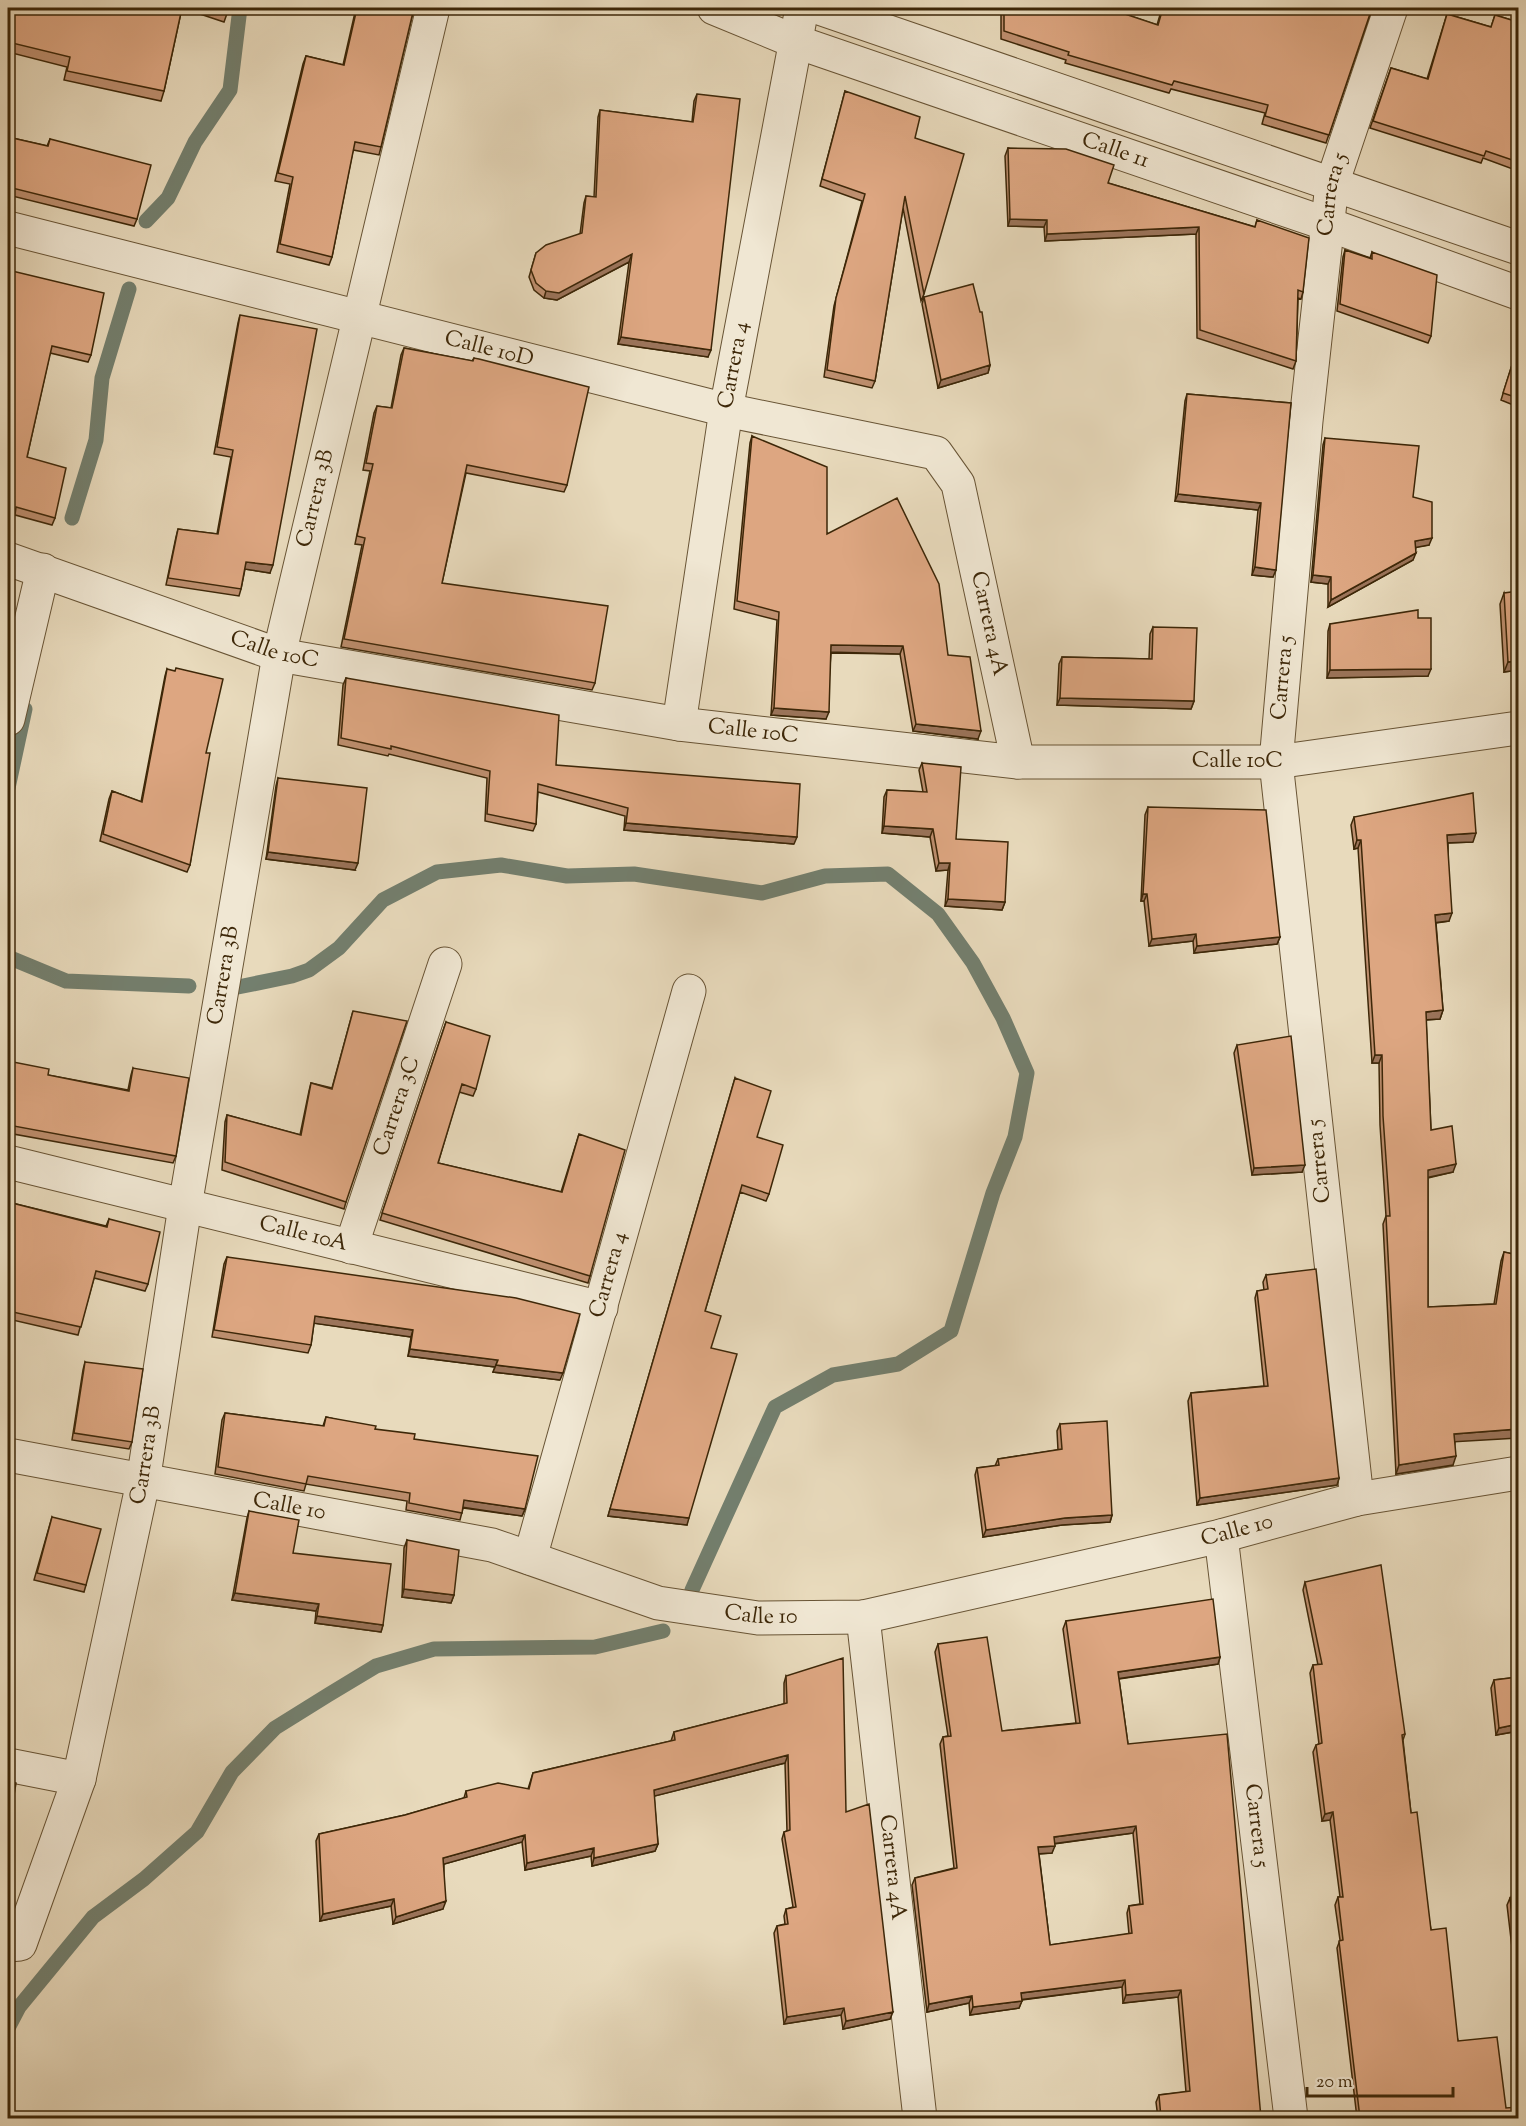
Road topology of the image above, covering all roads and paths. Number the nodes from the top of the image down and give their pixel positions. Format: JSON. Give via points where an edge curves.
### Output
{"nodes":[{"id":1,"x":433,"y":8,"type":"edge"},
{"id":2,"x":802,"y":8,"type":"edge"},
{"id":3,"x":819,"y":8,"type":"edge"},
{"id":4,"x":1391,"y":8,"type":"edge"},
{"id":5,"x":734,"y":11,"type":"edge"},
{"id":6,"x":794,"y":41,"type":"junction"},
{"id":7,"x":1332,"y":184,"type":"junction"},
{"id":8,"x":1327,"y":224,"type":"junction"},
{"id":9,"x":8,"y":228,"type":"edge"},
{"id":10,"x":1518,"y":248,"type":"edge"},
{"id":11,"x":1518,"y":293,"type":"edge"},
{"id":12,"x":361,"y":318,"type":"junction"},
{"id":13,"x":726,"y":410,"type":"junction"},
{"id":14,"x":958,"y":484,"type":"joint"},
{"id":15,"x":8,"y":559,"type":"edge"},
{"id":16,"x":43,"y":570,"type":"junction"},
{"id":17,"x":279,"y":655,"type":"junction"},
{"id":18,"x":8,"y":719,"type":"edge"},
{"id":19,"x":679,"y":724,"type":"junction"},
{"id":20,"x":1518,"y":728,"type":"edge"},
{"id":21,"x":1018,"y":762,"type":"junction"},
{"id":22,"x":1276,"y":762,"type":"junction"},
{"id":23,"x":445,"y":964,"type":"dead end"},
{"id":24,"x":689,"y":991,"type":"dead end"},
{"id":25,"x":8,"y":1162,"type":"edge"},
{"id":26,"x":185,"y":1206,"type":"junction"},
{"id":27,"x":351,"y":1247,"type":"junction"},
{"id":28,"x":601,"y":1308,"type":"junction"},
{"id":29,"x":8,"y":1455,"type":"edge"},
{"id":30,"x":1518,"y":1473,"type":"edge"},
{"id":31,"x":143,"y":1482,"type":"junction"},
{"id":32,"x":1357,"y":1499,"type":"junction"},
{"id":33,"x":1221,"y":1536,"type":"junction"},
{"id":34,"x":530,"y":1558,"type":"junction"},
{"id":35,"x":863,"y":1617,"type":"junction"},
{"id":36,"x":8,"y":1765,"type":"edge"},
{"id":37,"x":79,"y":1779,"type":"junction"},
{"id":38,"x":14,"y":1944,"type":"edge"},
{"id":39,"x":920,"y":2118,"type":"edge"},
{"id":40,"x":1291,"y":2118,"type":"edge"}],
"edges":[{"from":1,"to":12,"type":"street","name":"Carrera 3B"},
{"from":2,"to":6,"type":"street","name":"Carrera 4"},
{"from":3,"to":7,"type":"street","name":"Calle 11"},
{"from":4,"to":7,"type":"street","name":"Carrera 5"},
{"from":5,"to":6,"type":"street","name":"Calle 11"},
{"from":6,"to":8,"type":"street","name":"Calle 11"},
{"from":6,"to":13,"type":"street","name":"Carrera 4"},
{"from":7,"to":8,"type":"street","name":"Carrera 5"},
{"from":7,"to":10,"type":"street","name":"Calle 11"},
{"from":8,"to":11,"type":"street","name":"Calle 11"},
{"from":8,"to":22,"type":"street","name":"Carrera 5"},
{"from":9,"to":12,"type":"street","name":"Calle 10D"},
{"from":12,"to":13,"type":"street","name":"Calle 10D"},
{"from":12,"to":17,"type":"street","name":"Carrera 3B"},
{"from":13,"to":14,"type":"street","name":"Calle 10D","via":[[936,453]]},
{"from":13,"to":19,"type":"street","name":"Carrera 4"},
{"from":14,"to":21,"type":"street","name":"Carrera 4A"},
{"from":15,"to":16,"type":"street","name":"Calle 10C"},
{"from":16,"to":17,"type":"street","name":"Calle 10C"},
{"from":16,"to":18,"type":"street"},
{"from":17,"to":19,"type":"street","name":"Calle 10C"},
{"from":17,"to":26,"type":"street","name":"Carrera 3B"},
{"from":19,"to":21,"type":"street","name":"Calle 10C"},
{"from":20,"to":22,"type":"street","name":"Calle 10C"},
{"from":21,"to":22,"type":"street","name":"Calle 10C"},
{"from":22,"to":32,"type":"street","name":"Carrera 5"},
{"from":23,"to":27,"type":"street","name":"Carrera 3C"},
{"from":24,"to":28,"type":"street","name":"Carrera 4"},
{"from":25,"to":26,"type":"street","name":"Calle 10A"},
{"from":26,"to":27,"type":"street","name":"Calle 10A"},
{"from":26,"to":31,"type":"street","name":"Carrera 3B"},
{"from":27,"to":28,"type":"street","name":"Calle 10A"},
{"from":28,"to":34,"type":"street","name":"Carrera 4"},
{"from":29,"to":31,"type":"street","name":"Calle 10"},
{"from":30,"to":32,"type":"street","name":"Calle 10"},
{"from":31,"to":34,"type":"street","name":"Calle 10","via":[[492,1545]]},
{"from":31,"to":37,"type":"street","name":"Carrera 3B"},
{"from":32,"to":33,"type":"street","name":"Calle 10"},
{"from":33,"to":35,"type":"street","name":"Calle 10"},
{"from":33,"to":40,"type":"street","name":"Carrera 5"},
{"from":34,"to":35,"type":"street","name":"Calle 10","via":[[658,1603],[758,1618]]},
{"from":35,"to":39,"type":"street","name":"Carrera 4A"},
{"from":36,"to":37,"type":"street"},
{"from":37,"to":38,"type":"street","name":"Carrera 3B"}]}
